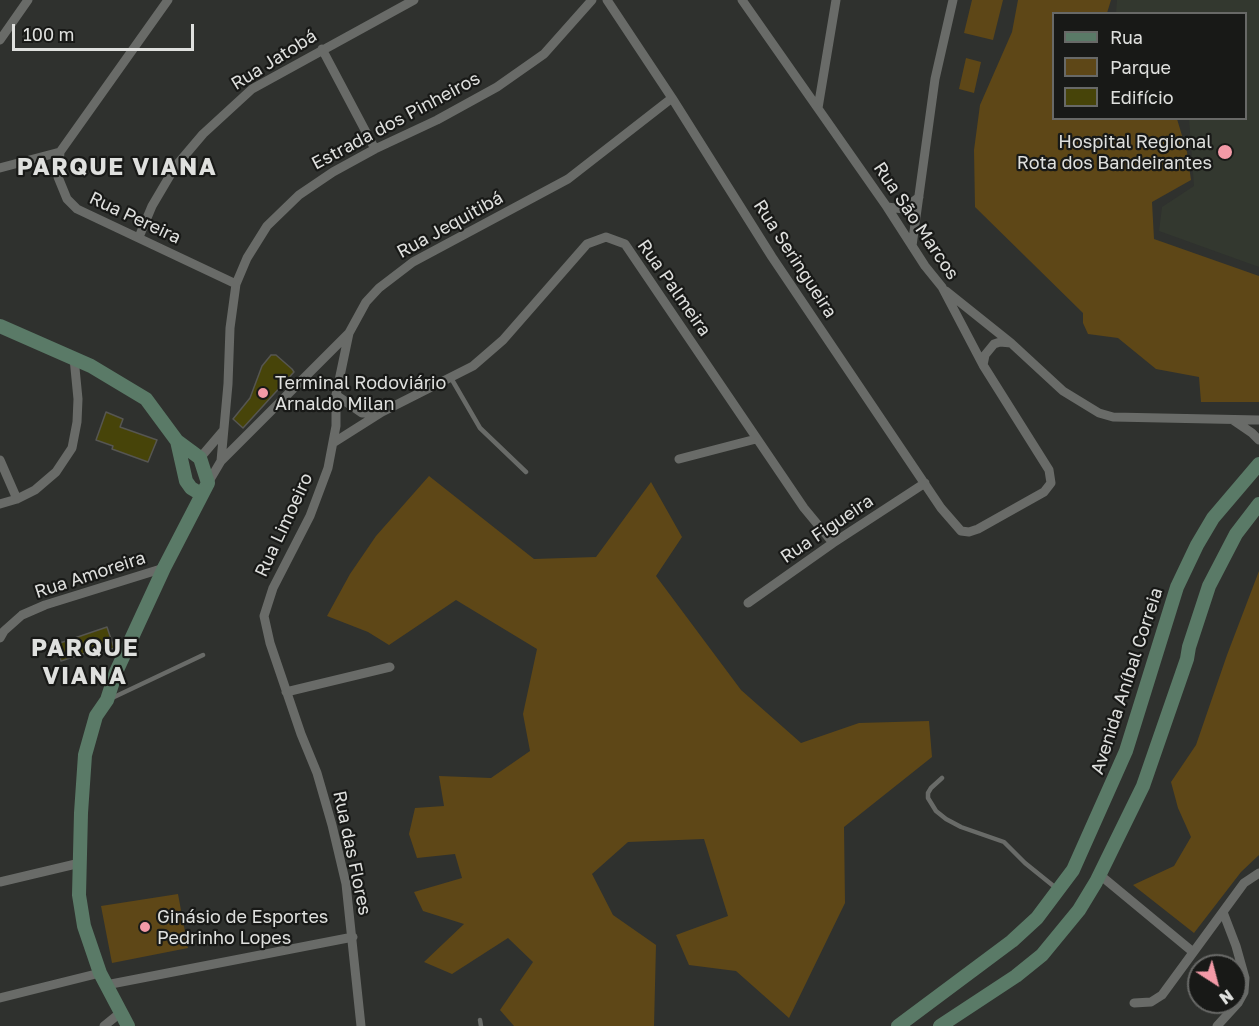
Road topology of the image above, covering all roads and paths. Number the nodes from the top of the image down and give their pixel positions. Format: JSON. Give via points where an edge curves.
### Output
{"nodes":[{"id":1,"x":28,"y":0,"type":"edge"},
{"id":2,"x":169,"y":0,"type":"edge"},
{"id":3,"x":414,"y":0,"type":"edge"},
{"id":4,"x":592,"y":0,"type":"edge"},
{"id":5,"x":607,"y":0,"type":"edge"},
{"id":6,"x":742,"y":0,"type":"edge"},
{"id":7,"x":836,"y":0,"type":"edge"},
{"id":8,"x":953,"y":0,"type":"edge"},
{"id":9,"x":0,"y":40,"type":"edge"},
{"id":10,"x":322,"y":49,"type":"junction"},
{"id":11,"x":672,"y":98,"type":"junction"},
{"id":12,"x":818,"y":108,"type":"junction"},
{"id":13,"x":375,"y":149,"type":"junction"},
{"id":14,"x":60,"y":152,"type":"junction"},
{"id":15,"x":0,"y":168,"type":"edge"},
{"id":16,"x":919,"y":197,"type":"junction"},
{"id":17,"x":887,"y":207,"type":"junction"},
{"id":18,"x":139,"y":237,"type":"junction"},
{"id":19,"x":912,"y":246,"type":"junction"},
{"id":20,"x":236,"y":284,"type":"junction"},
{"id":21,"x":942,"y":287,"type":"junction"},
{"id":22,"x":0,"y":326,"type":"edge"},
{"id":23,"x":349,"y":333,"type":"junction"},
{"id":24,"x":1011,"y":343,"type":"junction"},
{"id":25,"x":74,"y":358,"type":"junction"},
{"id":26,"x":982,"y":365,"type":"junction"},
{"id":27,"x":451,"y":378,"type":"junction"},
{"id":28,"x":336,"y":394,"type":"junction"},
{"id":29,"x":382,"y":412,"type":"junction"},
{"id":30,"x":1231,"y":419,"type":"junction"},
{"id":31,"x":1259,"y":420,"type":"edge"},
{"id":32,"x":223,"y":431,"type":"junction"},
{"id":33,"x":756,"y":439,"type":"junction"},
{"id":34,"x":1259,"y":440,"type":"edge"},
{"id":35,"x":177,"y":441,"type":"junction"},
{"id":36,"x":333,"y":443,"type":"junction"},
{"id":37,"x":200,"y":458,"type":"junction"},
{"id":38,"x":679,"y":459,"type":"dead end"},
{"id":39,"x":0,"y":460,"type":"edge"},
{"id":40,"x":221,"y":462,"type":"junction"},
{"id":41,"x":1259,"y":464,"type":"edge"},
{"id":42,"x":526,"y":472,"type":"dead end"},
{"id":43,"x":186,"y":481,"type":"junction"},
{"id":44,"x":925,"y":483,"type":"junction"},
{"id":45,"x":204,"y":488,"type":"junction"},
{"id":46,"x":17,"y":499,"type":"junction"},
{"id":47,"x":0,"y":504,"type":"edge"},
{"id":48,"x":1259,"y":504,"type":"edge"},
{"id":49,"x":191,"y":514,"type":"junction"},
{"id":50,"x":961,"y":531,"type":"joint"},
{"id":51,"x":833,"y":543,"type":"junction"},
{"id":52,"x":164,"y":568,"type":"junction"},
{"id":53,"x":748,"y":603,"type":"dead end"},
{"id":54,"x":0,"y":638,"type":"edge"},
{"id":55,"x":203,"y":655,"type":"dead end"},
{"id":56,"x":390,"y":667,"type":"dead end"},
{"id":57,"x":286,"y":692,"type":"junction"},
{"id":58,"x":107,"y":700,"type":"junction"},
{"id":59,"x":942,"y":778,"type":"dead end"},
{"id":60,"x":80,"y":863,"type":"junction"},
{"id":61,"x":1259,"y":873,"type":"edge"},
{"id":62,"x":1100,"y":875,"type":"junction"},
{"id":63,"x":0,"y":882,"type":"edge"},
{"id":64,"x":1059,"y":890,"type":"junction"},
{"id":65,"x":1223,"y":912,"type":"junction"},
{"id":66,"x":352,"y":937,"type":"junction"},
{"id":67,"x":1193,"y":952,"type":"junction"},
{"id":68,"x":103,"y":979,"type":"junction"},
{"id":69,"x":0,"y":998,"type":"edge"},
{"id":70,"x":1134,"y":1003,"type":"dead end"},
{"id":71,"x":120,"y":1013,"type":"junction"},
{"id":72,"x":104,"y":1026,"type":"edge"},
{"id":73,"x":128,"y":1026,"type":"edge"},
{"id":74,"x":361,"y":1026,"type":"edge"},
{"id":75,"x":898,"y":1026,"type":"edge"},
{"id":76,"x":940,"y":1026,"type":"edge"},
{"id":77,"x":1217,"y":1026,"type":"edge"}],
"edges":[{"from":1,"to":9,"type":"street"},
{"from":2,"to":14,"type":"street"},
{"from":3,"to":10,"type":"street","name":"Rua Jatobá"},
{"from":4,"to":13,"type":"street","name":"Estrada dos Pinheiros","via":[[544,54],[497,87]]},
{"from":5,"to":11,"type":"street","name":"Rua Seringueira"},
{"from":6,"to":12,"type":"street","name":"Rua São Marcos"},
{"from":7,"to":12,"type":"street"},
{"from":8,"to":16,"type":"street","via":[[935,79]]},
{"from":10,"to":13,"type":"street"},
{"from":10,"to":18,"type":"street","name":"Rua Jatobá","via":[[252,89],[202,134],[175,167]]},
{"from":11,"to":23,"type":"street","name":"Rua Jequitibá","via":[[568,179],[413,262],[366,302]]},
{"from":11,"to":44,"type":"street","name":"Rua Seringueira","via":[[772,257]]},
{"from":12,"to":17,"type":"street","name":"Rua São Marcos"},
{"from":13,"to":20,"type":"street","name":"Estrada dos Pinheiros","via":[[299,195],[275,216],[257,240]]},
{"from":14,"to":15,"type":"street"},
{"from":14,"to":18,"type":"street","name":"Rua Pereira","via":[[58,177],[67,199],[77,209]]},
{"from":16,"to":17,"type":"street","via":[[904,209]]},
{"from":16,"to":19,"type":"street"},
{"from":17,"to":19,"type":"street","name":"Rua São Marcos"},
{"from":18,"to":20,"type":"street","name":"Rua Pereira"},
{"from":19,"to":21,"type":"street","name":"Rua São Marcos"},
{"from":20,"to":32,"type":"street","name":"Estrada dos Pinheiros"},
{"from":21,"to":24,"type":"street"},
{"from":21,"to":26,"type":"street","name":"Rua São Marcos"},
{"from":22,"to":25,"type":"main road"},
{"from":23,"to":28,"type":"street","name":"Rua Limoeiro"},
{"from":23,"to":40,"type":"street","name":"Rua Jequitibá"},
{"from":24,"to":26,"type":"street","via":[[994,344]]},
{"from":24,"to":30,"type":"street","via":[[1063,391],[1099,413],[1113,417]]},
{"from":25,"to":35,"type":"main road","via":[[146,399]]},
{"from":25,"to":46,"type":"street","via":[[78,399],[72,448],[56,472]]},
{"from":26,"to":50,"type":"street","name":"Rua São Marcos","via":[[1048,470],[1051,483],[1044,492],[978,529]]},
{"from":27,"to":29,"type":"street","name":"Rua Palmeira"},
{"from":27,"to":33,"type":"street","name":"Rua Palmeira","via":[[473,366],[503,340],[588,244],[606,237],[625,244]]},
{"from":27,"to":42,"type":"lane","via":[[480,428]]},
{"from":28,"to":29,"type":"street","via":[[362,412]]},
{"from":28,"to":36,"type":"street","name":"Rua Limoeiro"},
{"from":29,"to":36,"type":"street","name":"Rua Palmeira"},
{"from":30,"to":31,"type":"street"},
{"from":30,"to":34,"type":"street"},
{"from":32,"to":37,"type":"street"},
{"from":32,"to":40,"type":"street","name":"Estrada dos Pinheiros"},
{"from":33,"to":38,"type":"street"},
{"from":33,"to":51,"type":"street","name":"Rua Palmeira"},
{"from":35,"to":37,"type":"main road"},
{"from":35,"to":43,"type":"main road"},
{"from":36,"to":57,"type":"street","name":"Rua Limoeiro","via":[[320,493],[273,588],[264,616]]},
{"from":37,"to":43,"type":"main road"},
{"from":37,"to":45,"type":"main road"},
{"from":39,"to":46,"type":"street"},
{"from":40,"to":45,"type":"street","name":"Estrada dos Pinheiros"},
{"from":41,"to":64,"type":"main road","name":"Avenida Aníbal Correia","via":[[1213,518],[1177,587],[1126,752],[1073,870]]},
{"from":43,"to":45,"type":"main road","via":[[191,488]]},
{"from":43,"to":49,"type":"main road"},
{"from":44,"to":50,"type":"street","name":"Rua Seringueira"},
{"from":44,"to":51,"type":"street","name":"Rua Figueira"},
{"from":45,"to":49,"type":"main road","name":"Estrada dos Pinheiros"},
{"from":46,"to":47,"type":"street"},
{"from":48,"to":62,"type":"main road","via":[[1236,534],[1209,586],[1143,786]]},
{"from":49,"to":52,"type":"main road","name":"Estrada dos Pinheiros"},
{"from":51,"to":53,"type":"street","name":"Rua Figueira"},
{"from":52,"to":54,"type":"street","name":"Rua Amoreira","via":[[45,605],[22,615]]},
{"from":52,"to":58,"type":"main road","name":"Estrada dos Pinheiros"},
{"from":55,"to":58,"type":"lane"},
{"from":56,"to":57,"type":"street"},
{"from":57,"to":66,"type":"street","name":"Rua das Flores","via":[[332,825],[346,884]]},
{"from":58,"to":60,"type":"main road","name":"Estrada dos Pinheiros","via":[[96,716],[85,755]]},
{"from":59,"to":64,"type":"lane","via":[[928,793],[936,811],[961,827],[1004,842]]},
{"from":60,"to":63,"type":"street"},
{"from":60,"to":68,"type":"main road","name":"Estrada dos Pinheiros","via":[[79,895],[84,926]]},
{"from":61,"to":65,"type":"street","via":[[1244,883]]},
{"from":62,"to":67,"type":"street"},
{"from":62,"to":76,"type":"main road","via":[[1079,910],[1042,955]]},
{"from":64,"to":75,"type":"main road","name":"Avenida Aníbal Correia","via":[[1012,941]]},
{"from":65,"to":67,"type":"street"},
{"from":65,"to":77,"type":"street","via":[[1245,978],[1238,1003]]},
{"from":66,"to":68,"type":"street"},
{"from":66,"to":74,"type":"street","name":"Rua das Flores"},
{"from":67,"to":70,"type":"street","via":[[1162,995],[1151,1002]]},
{"from":68,"to":69,"type":"street"},
{"from":68,"to":71,"type":"main road","name":"Estrada dos Pinheiros"},
{"from":71,"to":72,"type":"street"},
{"from":71,"to":73,"type":"main road","name":"Estrada dos Pinheiros"}]}
